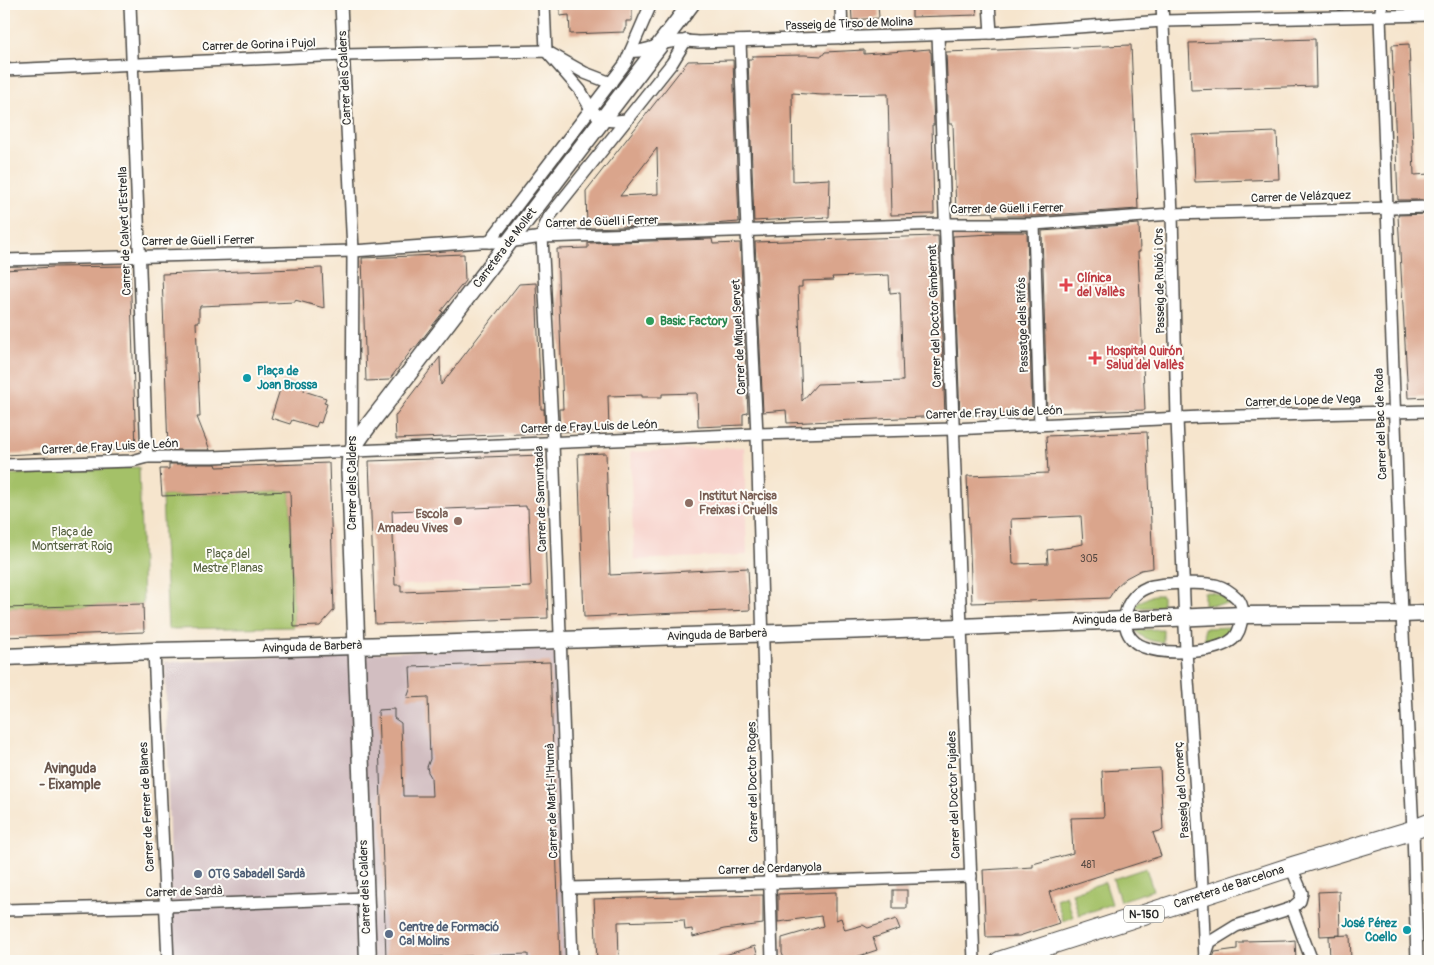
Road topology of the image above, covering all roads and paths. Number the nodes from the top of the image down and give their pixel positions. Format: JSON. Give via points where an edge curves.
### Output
{"nodes":[{"id":1,"x":130,"y":4,"type":"edge"},
{"id":2,"x":342,"y":4,"type":"edge"},
{"id":3,"x":544,"y":4,"type":"edge"},
{"id":4,"x":650,"y":4,"type":"edge"},
{"id":5,"x":840,"y":4,"type":"edge"},
{"id":6,"x":990,"y":4,"type":"edge"},
{"id":7,"x":1162,"y":4,"type":"edge"},
{"id":8,"x":1382,"y":4,"type":"edge"},
{"id":9,"x":686,"y":10,"type":"edge"},
{"id":10,"x":1430,"y":16,"type":"edge"},
{"id":11,"x":1380,"y":17,"type":"junction"},
{"id":12,"x":1163,"y":22,"type":"junction"},
{"id":13,"x":991,"y":33,"type":"junction"},
{"id":14,"x":938,"y":35,"type":"junction"},
{"id":15,"x":842,"y":38,"type":"junction"},
{"id":16,"x":686,"y":40,"type":"junction"},
{"id":17,"x":740,"y":41,"type":"junction"},
{"id":18,"x":658,"y":45,"type":"junction"},
{"id":19,"x":546,"y":51,"type":"junction"},
{"id":20,"x":632,"y":51,"type":"junction"},
{"id":21,"x":344,"y":55,"type":"junction"},
{"id":22,"x":133,"y":64,"type":"junction"},
{"id":23,"x":4,"y":70,"type":"edge"},
{"id":24,"x":611,"y":83,"type":"junction"},
{"id":25,"x":597,"y":114,"type":"junction"},
{"id":26,"x":628,"y":120,"type":"junction"},
{"id":27,"x":1430,"y":207,"type":"edge"},
{"id":28,"x":1388,"y":208,"type":"junction"},
{"id":29,"x":1172,"y":214,"type":"junction"},
{"id":30,"x":945,"y":224,"type":"junction"},
{"id":31,"x":1034,"y":224,"type":"junction"},
{"id":32,"x":747,"y":231,"type":"junction"},
{"id":33,"x":542,"y":237,"type":"junction"},
{"id":34,"x":489,"y":242,"type":"junction"},
{"id":35,"x":508,"y":242,"type":"junction"},
{"id":36,"x":353,"y":251,"type":"junction"},
{"id":37,"x":139,"y":257,"type":"junction"},
{"id":38,"x":4,"y":260,"type":"edge"},
{"id":39,"x":1430,"y":411,"type":"edge"},
{"id":40,"x":1394,"y":412,"type":"junction"},
{"id":41,"x":1177,"y":418,"type":"junction"},
{"id":42,"x":1040,"y":425,"type":"junction"},
{"id":43,"x":954,"y":429,"type":"junction"},
{"id":44,"x":758,"y":434,"type":"junction"},
{"id":45,"x":552,"y":443,"type":"junction"},
{"id":46,"x":352,"y":451,"type":"junction"},
{"id":47,"x":147,"y":457,"type":"junction"},
{"id":48,"x":4,"y":465,"type":"edge"},
{"id":49,"x":1184,"y":583,"type":"junction"},
{"id":50,"x":1430,"y":613,"type":"edge"},
{"id":51,"x":1402,"y":614,"type":"junction"},
{"id":52,"x":1244,"y":615,"type":"junction"},
{"id":53,"x":1185,"y":617,"type":"junction"},
{"id":54,"x":1125,"y":620,"type":"junction"},
{"id":55,"x":961,"y":627,"type":"junction"},
{"id":56,"x":763,"y":633,"type":"junction"},
{"id":57,"x":560,"y":640,"type":"junction"},
{"id":58,"x":357,"y":646,"type":"junction"},
{"id":59,"x":154,"y":651,"type":"junction"},
{"id":60,"x":1186,"y":652,"type":"junction"},
{"id":61,"x":4,"y":657,"type":"edge"},
{"id":62,"x":1422,"y":826,"type":"edge"},
{"id":63,"x":1291,"y":867,"type":"junction"},
{"id":64,"x":971,"y":876,"type":"junction"},
{"id":65,"x":769,"y":883,"type":"junction"},
{"id":66,"x":569,"y":888,"type":"junction"},
{"id":67,"x":1202,"y":896,"type":"junction"},
{"id":68,"x":365,"y":898,"type":"junction"},
{"id":69,"x":166,"y":906,"type":"junction"},
{"id":70,"x":1292,"y":908,"type":"junction"},
{"id":71,"x":4,"y":910,"type":"edge"},
{"id":72,"x":1205,"y":958,"type":"edge"},
{"id":73,"x":168,"y":961,"type":"edge"},
{"id":74,"x":368,"y":961,"type":"edge"},
{"id":75,"x":572,"y":961,"type":"edge"},
{"id":76,"x":772,"y":961,"type":"edge"},
{"id":77,"x":974,"y":961,"type":"edge"},
{"id":78,"x":1000,"y":961,"type":"edge"},
{"id":79,"x":1312,"y":961,"type":"edge"},
{"id":80,"x":1417,"y":961,"type":"edge"}],
"edges":[{"from":1,"to":22,"type":"street","name":"Carrer de Calvet d'Estrella"},
{"from":2,"to":21,"type":"street","name":"Carrer dels Calders"},
{"from":3,"to":19,"type":"street"},
{"from":4,"to":20,"type":"street","name":"Carretera de Mollet"},
{"from":5,"to":15,"type":"street"},
{"from":6,"to":13,"type":"street"},
{"from":7,"to":12,"type":"street","name":"Passeig de Rubió i Ors"},
{"from":8,"to":11,"type":"street","name":"Carrer del Bac de Roda"},
{"from":9,"to":16,"type":"street"},
{"from":9,"to":18,"type":"street","name":"Carretera de Mollet"},
{"from":10,"to":11,"type":"street","name":"Passeig de Tirso de Molina"},
{"from":11,"to":12,"type":"street","name":"Passeig de Tirso de Molina"},
{"from":11,"to":28,"type":"street","name":"Carrer del Bac de Roda"},
{"from":12,"to":13,"type":"street","name":"Passeig de Tirso de Molina"},
{"from":12,"to":29,"type":"street","name":"Passeig de Rubió i Ors"},
{"from":13,"to":14,"type":"street","name":"Passeig de Tirso de Molina"},
{"from":14,"to":15,"type":"street","name":"Passeig de Tirso de Molina"},
{"from":14,"to":30,"type":"street","name":"Carrer del Doctor Gimbernat"},
{"from":15,"to":17,"type":"street","name":"Passeig de Tirso de Molina"},
{"from":16,"to":17,"type":"street","name":"Passeig de Tirso de Molina"},
{"from":16,"to":18,"type":"street","name":"Passeig de Tirso de Molina"},
{"from":16,"to":26,"type":"street","name":"Carretera de Mollet"},
{"from":17,"to":32,"type":"street","name":"Carrer de Miquel Servet"},
{"from":18,"to":20,"type":"street","name":"Passeig de Tirso de Molina"},
{"from":18,"to":25,"type":"street","name":"Carretera de Mollet"},
{"from":19,"to":21,"type":"street","name":"Carrer de Gorina i Pujol"},
{"from":19,"to":24,"type":"street"},
{"from":19,"to":25,"type":"street"},
{"from":20,"to":24,"type":"street","name":"Carretera de Mollet"},
{"from":21,"to":22,"type":"street","name":"Carrer de Gorina i Pujol"},
{"from":21,"to":36,"type":"street","name":"Carrer dels Calders"},
{"from":22,"to":23,"type":"street","name":"Carrer de Gorina i Pujol"},
{"from":22,"to":37,"type":"street","name":"Carrer de Calvet d'Estrella"},
{"from":24,"to":25,"type":"street","name":"Carretera de Mollet"},
{"from":25,"to":26,"type":"street","via":[[616,121]]},
{"from":25,"to":34,"type":"street","name":"Carretera de Mollet"},
{"from":25,"to":35,"type":"street","name":"Carretera de Mollet"},
{"from":26,"to":33,"type":"street","name":"Carretera de Mollet","via":[[549,217]]},
{"from":27,"to":28,"type":"street","name":"Carrer de Velázquez"},
{"from":28,"to":29,"type":"street","name":"Carrer de Velázquez"},
{"from":28,"to":40,"type":"street","name":"Carrer del Bac de Roda"},
{"from":29,"to":31,"type":"street","name":"Carrer de Güell i Ferrer"},
{"from":29,"to":41,"type":"street","name":"Passeig de Rubió i Ors"},
{"from":30,"to":31,"type":"street","name":"Carrer de Güell i Ferrer"},
{"from":30,"to":32,"type":"street","name":"Carrer de Güell i Ferrer"},
{"from":30,"to":43,"type":"street","name":"Carrer del Doctor Gimbernat"},
{"from":31,"to":42,"type":"street","name":"Passatge dels Rifós"},
{"from":32,"to":33,"type":"street","name":"Carrer de Güell i Ferrer"},
{"from":32,"to":44,"type":"street","name":"Carrer de Miquel Servet"},
{"from":33,"to":35,"type":"street","name":"Carrer de Güell i Ferrer"},
{"from":33,"to":45,"type":"street","name":"Carrer de Samuntada"},
{"from":34,"to":35,"type":"street","name":"Carrer de Güell i Ferrer"},
{"from":34,"to":36,"type":"street","name":"Carrer de Güell i Ferrer"},
{"from":35,"to":46,"type":"street","name":"Carretera de Mollet"},
{"from":36,"to":37,"type":"street","name":"Carrer de Güell i Ferrer"},
{"from":36,"to":46,"type":"street","name":"Carrer dels Calders"},
{"from":37,"to":38,"type":"street","name":"Carrer de Güell i Ferrer"},
{"from":37,"to":47,"type":"street","name":"Carrer de Calvet d'Estrella"},
{"from":39,"to":40,"type":"street","name":"Carrer de Lope de Vega"},
{"from":40,"to":41,"type":"street","name":"Carrer de Lope de Vega"},
{"from":40,"to":51,"type":"street","name":"Carrer del Bac de Roda"},
{"from":41,"to":42,"type":"street","name":"Carrer de Fray Luis de León"},
{"from":41,"to":49,"type":"street","name":"Passeig de Rubió i Ors"},
{"from":42,"to":43,"type":"street","name":"Carrer de Fray Luis de León"},
{"from":43,"to":44,"type":"street","name":"Carrer de Fray Luis de León"},
{"from":43,"to":55,"type":"street","name":"Carrer del Doctor Gimbernat"},
{"from":44,"to":45,"type":"street","name":"Carrer de Fray Luis de León"},
{"from":44,"to":56,"type":"street","name":"Carrer de Miquel Servet"},
{"from":45,"to":46,"type":"street","name":"Carrer de Fray Luis de León"},
{"from":45,"to":57,"type":"street","name":"Carrer de Samuntada"},
{"from":46,"to":47,"type":"street","name":"Carrer de Fray Luis de León","via":[[212,458]]},
{"from":46,"to":58,"type":"street","name":"Carrer dels Calders"},
{"from":47,"to":48,"type":"street","name":"Carrer de Fray Luis de León","via":[[132,461]]},
{"from":49,"to":52,"type":"street","via":[[1228,589],[1240,602]]},
{"from":49,"to":53,"type":"street","name":"Passeig de Rubió i Ors"},
{"from":49,"to":54,"type":"street","via":[[1147,587],[1135,594],[1127,606]]},
{"from":50,"to":51,"type":"street","name":"Avinguda de Barberà"},
{"from":51,"to":52,"type":"street","name":"Avinguda de Barberà"},
{"from":51,"to":62,"type":"street","name":"Carrer del Bac de Roda"},
{"from":52,"to":53,"type":"street","name":"Avinguda de Barberà"},
{"from":52,"to":60,"type":"street","via":[[1239,632],[1232,640],[1220,646]]},
{"from":53,"to":54,"type":"street","name":"Avinguda de Barberà"},
{"from":53,"to":60,"type":"street","name":"Passeig del Comerç"},
{"from":54,"to":55,"type":"street","name":"Avinguda de Barberà"},
{"from":54,"to":60,"type":"street","via":[[1127,632],[1143,647]]},
{"from":55,"to":56,"type":"street","name":"Avinguda de Barberà"},
{"from":55,"to":64,"type":"street","name":"Carrer del Doctor Pujades"},
{"from":56,"to":57,"type":"street","name":"Avinguda de Barberà"},
{"from":56,"to":65,"type":"street","name":"Carrer del Doctor Roges"},
{"from":57,"to":58,"type":"street","name":"Avinguda de Barberà"},
{"from":57,"to":66,"type":"street","name":"Carrer de Martí-l'Humà"},
{"from":58,"to":59,"type":"street","name":"Avinguda de Barberà"},
{"from":58,"to":68,"type":"street","name":"Carrer dels Calders"},
{"from":59,"to":61,"type":"street","name":"Avinguda de Barberà"},
{"from":59,"to":69,"type":"street","name":"Carrer de Ferrer de Blanes"},
{"from":60,"to":67,"type":"street","name":"Passeig del Comerç"},
{"from":62,"to":63,"type":"main road","name":"Carretera de Barcelona","number":"N-150"},
{"from":62,"to":80,"type":"street","name":"Carrer del Bac de Roda"},
{"from":63,"to":67,"type":"main road","name":"Carretera de Barcelona","number":"N-150"},
{"from":63,"to":70,"type":"street","via":[[1302,893],[1300,901]]},
{"from":64,"to":65,"type":"street","name":"Carrer de Cerdanyola"},
{"from":64,"to":77,"type":"street","name":"Carrer del Doctor Pujades"},
{"from":65,"to":66,"type":"street","name":"Carrer de Cerdanyola"},
{"from":65,"to":76,"type":"street","name":"Carrer del Doctor Roges"},
{"from":66,"to":75,"type":"street","name":"Carrer de Martí-l'Humà"},
{"from":67,"to":72,"type":"street","name":"Passeig del Comerç"},
{"from":67,"to":78,"type":"main road","name":"Carretera de Barcelona","number":"N-150"},
{"from":68,"to":69,"type":"street","name":"Carrer de Sardà"},
{"from":68,"to":74,"type":"street","name":"Carrer dels Calders"},
{"from":69,"to":71,"type":"street","name":"Carrer de Sardà"},
{"from":69,"to":73,"type":"street","name":"Carrer de Ferrer de Blanes"},
{"from":70,"to":72,"type":"street","via":[[1236,926],[1210,942]]},
{"from":70,"to":79,"type":"street"}]}
